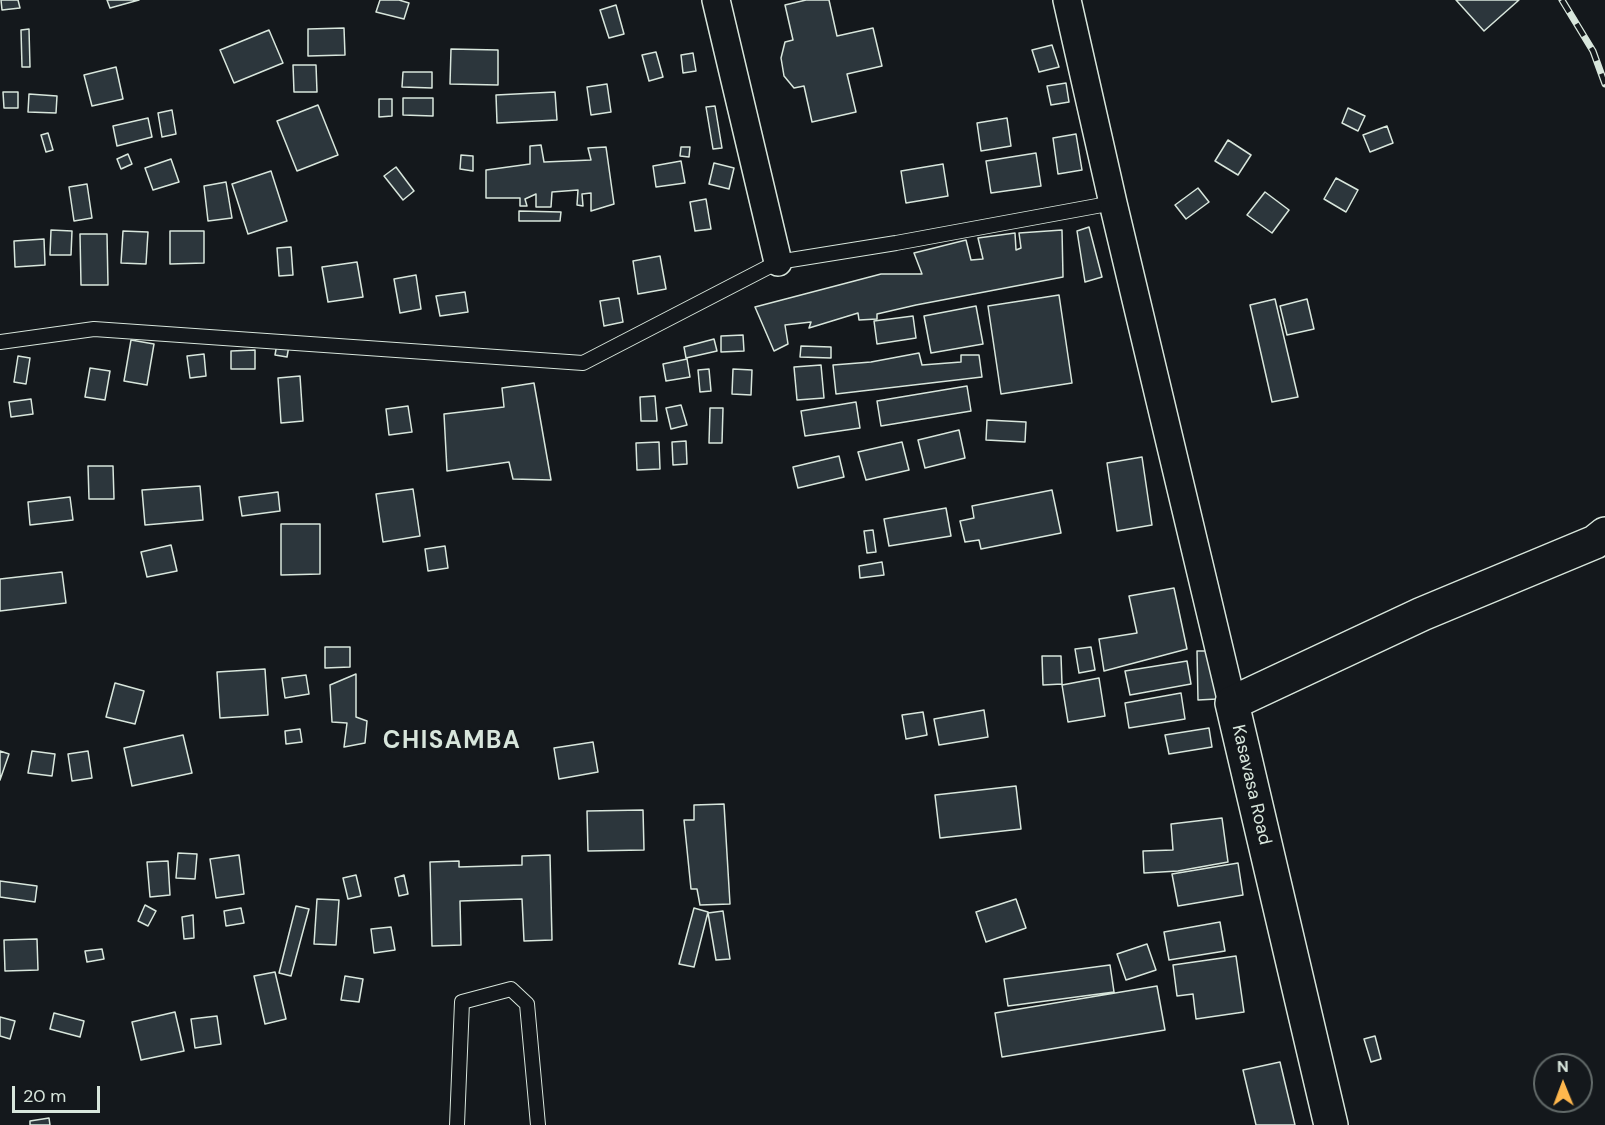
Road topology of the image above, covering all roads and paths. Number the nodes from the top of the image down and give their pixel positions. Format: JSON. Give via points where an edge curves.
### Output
{"nodes":[{"id":1,"x":716,"y":0,"type":"edge"},
{"id":2,"x":1067,"y":0,"type":"edge"},
{"id":3,"x":1113,"y":204,"type":"junction"},
{"id":4,"x":778,"y":262,"type":"junction"},
{"id":5,"x":0,"y":342,"type":"edge"},
{"id":6,"x":1605,"y":534,"type":"edge"},
{"id":7,"x":1232,"y":703,"type":"junction"},
{"id":8,"x":457,"y":1125,"type":"edge"},
{"id":9,"x":538,"y":1125,"type":"edge"},
{"id":10,"x":1331,"y":1125,"type":"edge"}],
"edges":[{"from":1,"to":4,"type":"street"},
{"from":2,"to":3,"type":"street"},
{"from":3,"to":4,"type":"lane"},
{"from":3,"to":7,"type":"street"},
{"from":4,"to":5,"type":"lane","via":[[583,363],[94,329]]},
{"from":6,"to":7,"type":"street","name":"Kasavasa Road","via":[[1595,542],[1422,614]]},
{"from":7,"to":10,"type":"street","name":"Kasavasa Road"},
{"from":8,"to":9,"type":"lane","via":[[462,1002],[511,989],[527,1004]]}]}
